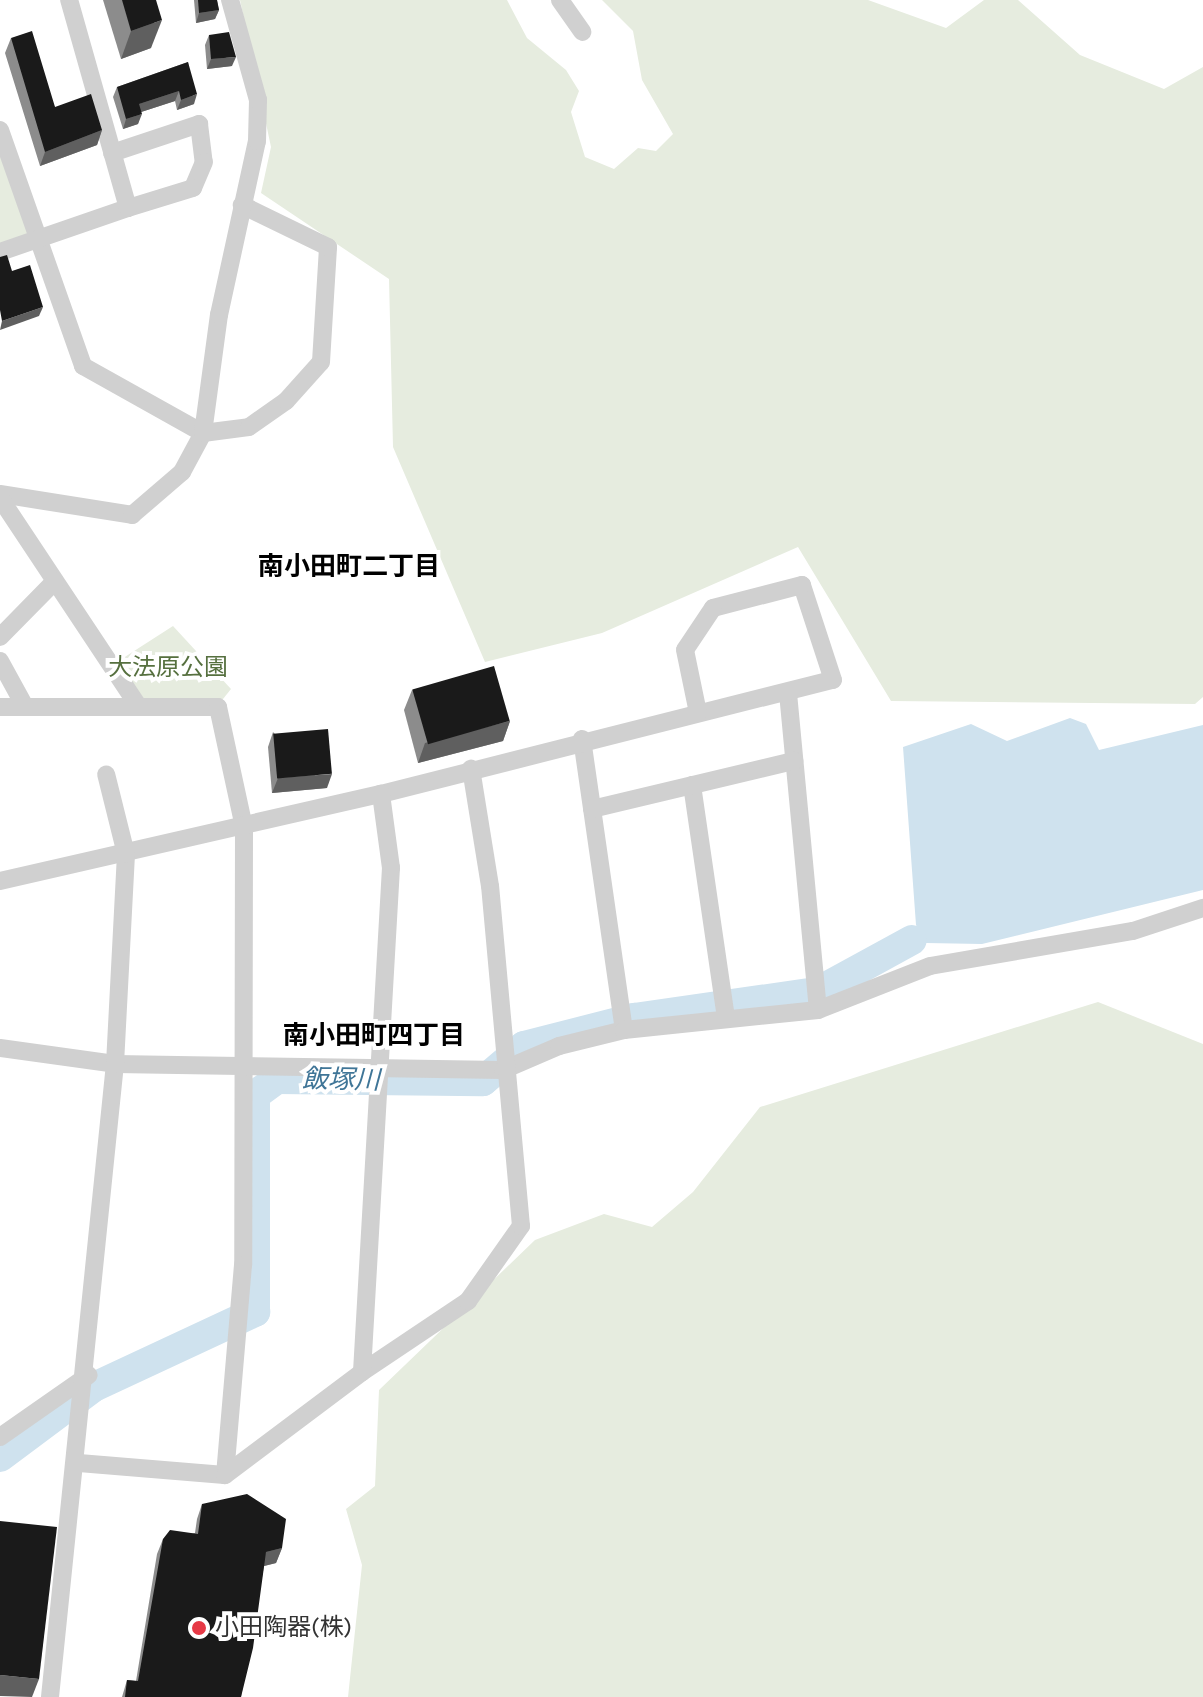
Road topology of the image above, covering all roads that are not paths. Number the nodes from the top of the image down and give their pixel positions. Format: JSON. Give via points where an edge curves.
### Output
{"nodes":[{"id":1,"x":69,"y":0,"type":"edge"},
{"id":2,"x":230,"y":0,"type":"edge"},
{"id":3,"x":560,"y":0,"type":"edge"},
{"id":4,"x":582,"y":32,"type":"dead end"},
{"id":5,"x":0,"y":130,"type":"edge"},
{"id":6,"x":112,"y":153,"type":"junction"},
{"id":7,"x":242,"y":205,"type":"junction"},
{"id":8,"x":128,"y":208,"type":"junction"},
{"id":9,"x":36,"y":240,"type":"junction"},
{"id":10,"x":0,"y":252,"type":"edge"},
{"id":11,"x":203,"y":433,"type":"junction"},
{"id":12,"x":0,"y":496,"type":"edge"},
{"id":13,"x":55,"y":581,"type":"junction"},
{"id":14,"x":0,"y":637,"type":"edge"},
{"id":15,"x":0,"y":661,"type":"edge"},
{"id":16,"x":788,"y":693,"type":"junction"},
{"id":17,"x":23,"y":703,"type":"junction"},
{"id":18,"x":138,"y":706,"type":"junction"},
{"id":19,"x":0,"y":707,"type":"edge"},
{"id":20,"x":698,"y":713,"type":"junction"},
{"id":21,"x":582,"y":739,"type":"junction"},
{"id":22,"x":794,"y":761,"type":"junction"},
{"id":23,"x":471,"y":769,"type":"junction"},
{"id":24,"x":106,"y":774,"type":"dead end"},
{"id":25,"x":692,"y":785,"type":"junction"},
{"id":26,"x":381,"y":794,"type":"junction"},
{"id":27,"x":592,"y":809,"type":"junction"},
{"id":28,"x":244,"y":827,"type":"junction"},
{"id":29,"x":126,"y":854,"type":"junction"},
{"id":30,"x":0,"y":881,"type":"edge"},
{"id":31,"x":1203,"y":908,"type":"edge"},
{"id":32,"x":818,"y":1010,"type":"junction"},
{"id":33,"x":726,"y":1019,"type":"junction"},
{"id":34,"x":624,"y":1030,"type":"junction"},
{"id":35,"x":0,"y":1048,"type":"edge"},
{"id":36,"x":115,"y":1064,"type":"junction"},
{"id":37,"x":241,"y":1068,"type":"junction"},
{"id":38,"x":503,"y":1070,"type":"junction"},
{"id":39,"x":383,"y":1072,"type":"junction"},
{"id":40,"x":362,"y":1372,"type":"junction"},
{"id":41,"x":89,"y":1375,"type":"junction"},
{"id":42,"x":0,"y":1437,"type":"edge"},
{"id":43,"x":79,"y":1463,"type":"junction"},
{"id":44,"x":225,"y":1475,"type":"junction"},
{"id":45,"x":50,"y":1697,"type":"edge"}],
"edges":[{"from":1,"to":6,"type":"street"},
{"from":2,"to":7,"type":"street","via":[[258,100]]},
{"from":3,"to":4,"type":"street"},
{"from":5,"to":9,"type":"street"},
{"from":6,"to":8,"type":"street"},
{"from":6,"to":8,"type":"street","via":[[199,124],[204,162],[193,188]]},
{"from":7,"to":11,"type":"street"},
{"from":7,"to":11,"type":"street","via":[[328,247],[321,362],[286,401],[249,427]]},
{"from":8,"to":9,"type":"street"},
{"from":9,"to":10,"type":"street"},
{"from":9,"to":11,"type":"street","via":[[83,366]]},
{"from":11,"to":12,"type":"street","via":[[182,472],[132,515]]},
{"from":12,"to":13,"type":"street"},
{"from":13,"to":14,"type":"street"},
{"from":13,"to":18,"type":"street"},
{"from":15,"to":17,"type":"street"},
{"from":16,"to":20,"type":"street"},
{"from":16,"to":20,"type":"street","via":[[833,680],[802,585],[713,608],[685,650]]},
{"from":16,"to":22,"type":"street"},
{"from":17,"to":18,"type":"street"},
{"from":17,"to":19,"type":"street"},
{"from":18,"to":28,"type":"street","via":[[218,707]]},
{"from":20,"to":21,"type":"street"},
{"from":21,"to":23,"type":"street"},
{"from":21,"to":27,"type":"street"},
{"from":22,"to":25,"type":"street"},
{"from":22,"to":32,"type":"street"},
{"from":23,"to":26,"type":"street"},
{"from":23,"to":38,"type":"street","via":[[490,886]]},
{"from":24,"to":29,"type":"street"},
{"from":25,"to":27,"type":"street"},
{"from":25,"to":33,"type":"street"},
{"from":26,"to":28,"type":"street"},
{"from":26,"to":39,"type":"street","via":[[391,868]]},
{"from":27,"to":34,"type":"street"},
{"from":28,"to":29,"type":"street"},
{"from":28,"to":37,"type":"street"},
{"from":29,"to":30,"type":"street"},
{"from":29,"to":36,"type":"street"},
{"from":31,"to":32,"type":"street","via":[[1133,931],[930,966]]},
{"from":32,"to":33,"type":"street"},
{"from":33,"to":34,"type":"street"},
{"from":34,"to":38,"type":"street","via":[[559,1046]]},
{"from":35,"to":36,"type":"street"},
{"from":36,"to":37,"type":"street"},
{"from":36,"to":41,"type":"street"},
{"from":37,"to":39,"type":"street"},
{"from":37,"to":44,"type":"street","via":[[243,1265]]},
{"from":38,"to":39,"type":"street"},
{"from":38,"to":40,"type":"street","via":[[521,1226],[468,1301]]},
{"from":39,"to":40,"type":"street"},
{"from":40,"to":44,"type":"street"},
{"from":41,"to":42,"type":"street"},
{"from":41,"to":43,"type":"street"},
{"from":43,"to":44,"type":"street"},
{"from":43,"to":45,"type":"street"}]}
